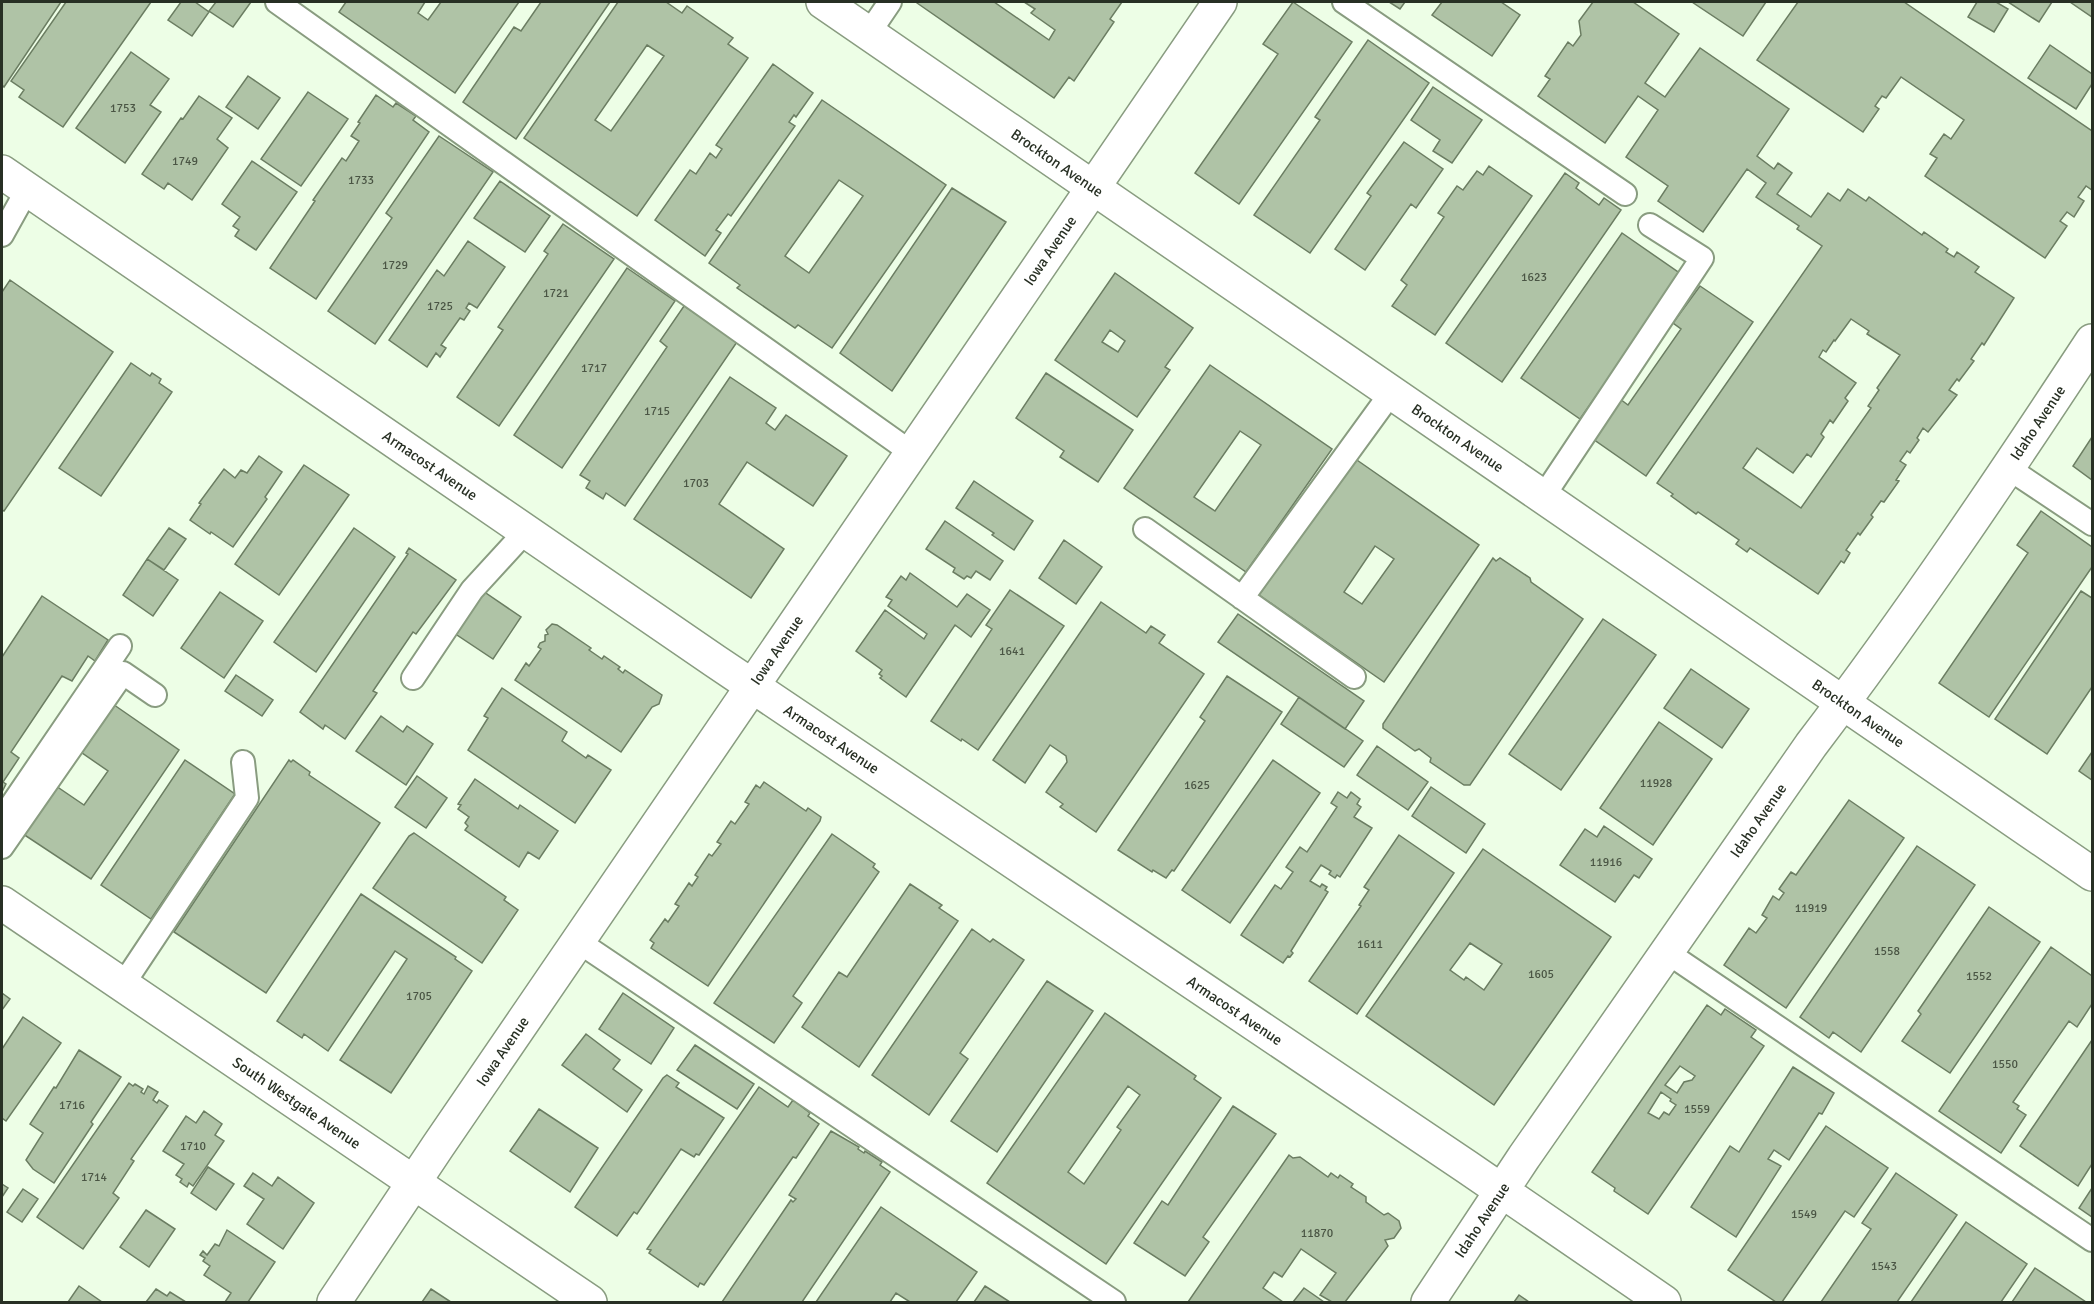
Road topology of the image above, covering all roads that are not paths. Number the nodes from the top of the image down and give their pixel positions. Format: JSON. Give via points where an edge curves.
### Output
{"nodes":[{"id":1,"x":277,"y":2,"type":"edge"},
{"id":2,"x":824,"y":2,"type":"edge"},
{"id":3,"x":890,"y":2,"type":"edge"},
{"id":4,"x":1220,"y":2,"type":"edge"},
{"id":5,"x":1344,"y":2,"type":"edge"},
{"id":6,"x":869,"y":33,"type":"junction"},
{"id":7,"x":14,"y":181,"type":"edge"},
{"id":8,"x":1093,"y":188,"type":"junction"},
{"id":9,"x":1625,"y":194,"type":"dead end"},
{"id":10,"x":1650,"y":225,"type":"dead end"},
{"id":11,"x":2,"y":235,"type":"edge"},
{"id":12,"x":2092,"y":341,"type":"edge"},
{"id":13,"x":1391,"y":393,"type":"junction"},
{"id":14,"x":912,"y":453,"type":"junction"},
{"id":15,"x":2008,"y":468,"type":"junction"},
{"id":16,"x":1543,"y":497,"type":"junction"},
{"id":17,"x":2092,"y":524,"type":"edge"},
{"id":18,"x":1145,"y":529,"type":"dead end"},
{"id":19,"x":526,"y":531,"type":"junction"},
{"id":20,"x":1242,"y":598,"type":"junction"},
{"id":21,"x":120,"y":646,"type":"dead end"},
{"id":22,"x":1354,"y":677,"type":"dead end"},
{"id":23,"x":413,"y":678,"type":"dead end"},
{"id":24,"x":753,"y":687,"type":"junction"},
{"id":25,"x":154,"y":695,"type":"dead end"},
{"id":26,"x":1843,"y":703,"type":"junction"},
{"id":27,"x":243,"y":762,"type":"dead end"},
{"id":28,"x":2,"y":819,"type":"edge"},
{"id":29,"x":2,"y":847,"type":"edge"},
{"id":30,"x":2092,"y":874,"type":"edge"},
{"id":31,"x":2,"y":903,"type":"edge"},
{"id":32,"x":579,"y":942,"type":"junction"},
{"id":33,"x":1668,"y":953,"type":"junction"},
{"id":34,"x":122,"y":986,"type":"junction"},
{"id":35,"x":415,"y":1185,"type":"junction"},
{"id":36,"x":1501,"y":1190,"type":"junction"},
{"id":37,"x":2092,"y":1240,"type":"edge"},
{"id":38,"x":334,"y":1302,"type":"edge"},
{"id":39,"x":590,"y":1302,"type":"edge"},
{"id":40,"x":1114,"y":1302,"type":"edge"},
{"id":41,"x":1428,"y":1302,"type":"edge"},
{"id":42,"x":1664,"y":1302,"type":"edge"}],
"edges":[{"from":1,"to":14,"type":"lane"},
{"from":2,"to":6,"type":"street","name":"Brockton Avenue"},
{"from":3,"to":6,"type":"lane"},
{"from":4,"to":8,"type":"street","name":"Iowa Avenue"},
{"from":5,"to":9,"type":"lane"},
{"from":6,"to":8,"type":"street","name":"Brockton Avenue"},
{"from":7,"to":11,"type":"lane"},
{"from":7,"to":19,"type":"street","name":"Armacost Avenue"},
{"from":8,"to":13,"type":"street","name":"Brockton Avenue"},
{"from":8,"to":14,"type":"street","name":"Iowa Avenue"},
{"from":10,"to":16,"type":"lane","via":[[1702,258]]},
{"from":12,"to":15,"type":"street","name":"Idaho Avenue"},
{"from":13,"to":16,"type":"street","name":"Brockton Avenue"},
{"from":13,"to":20,"type":"lane"},
{"from":14,"to":24,"type":"street","name":"Iowa Avenue"},
{"from":15,"to":17,"type":"lane"},
{"from":15,"to":26,"type":"street","name":"Idaho Avenue"},
{"from":16,"to":26,"type":"street","name":"Brockton Avenue"},
{"from":18,"to":20,"type":"lane"},
{"from":19,"to":23,"type":"lane","via":[[472,590]]},
{"from":19,"to":24,"type":"street","name":"Armacost Avenue"},
{"from":20,"to":22,"type":"lane"},
{"from":21,"to":28,"type":"lane"},
{"from":24,"to":32,"type":"street","name":"Iowa Avenue"},
{"from":24,"to":36,"type":"street","name":"Armacost Avenue"},
{"from":25,"to":29,"type":"lane","via":[[123,673]]},
{"from":26,"to":30,"type":"street","name":"Brockton Avenue"},
{"from":26,"to":33,"type":"street","name":"Idaho Avenue"},
{"from":27,"to":34,"type":"lane","via":[[247,798]]},
{"from":31,"to":34,"type":"street","name":"South Westgate Avenue"},
{"from":32,"to":35,"type":"street","name":"Iowa Avenue"},
{"from":32,"to":40,"type":"lane"},
{"from":33,"to":36,"type":"street","name":"Idaho Avenue"},
{"from":33,"to":37,"type":"lane"},
{"from":34,"to":35,"type":"street","name":"South Westgate Avenue"},
{"from":35,"to":38,"type":"street","name":"Iowa Avenue"},
{"from":35,"to":39,"type":"street","name":"South Westgate Avenue"},
{"from":36,"to":41,"type":"street","name":"Idaho Avenue"},
{"from":36,"to":42,"type":"street","name":"Armacost Avenue"}]}
